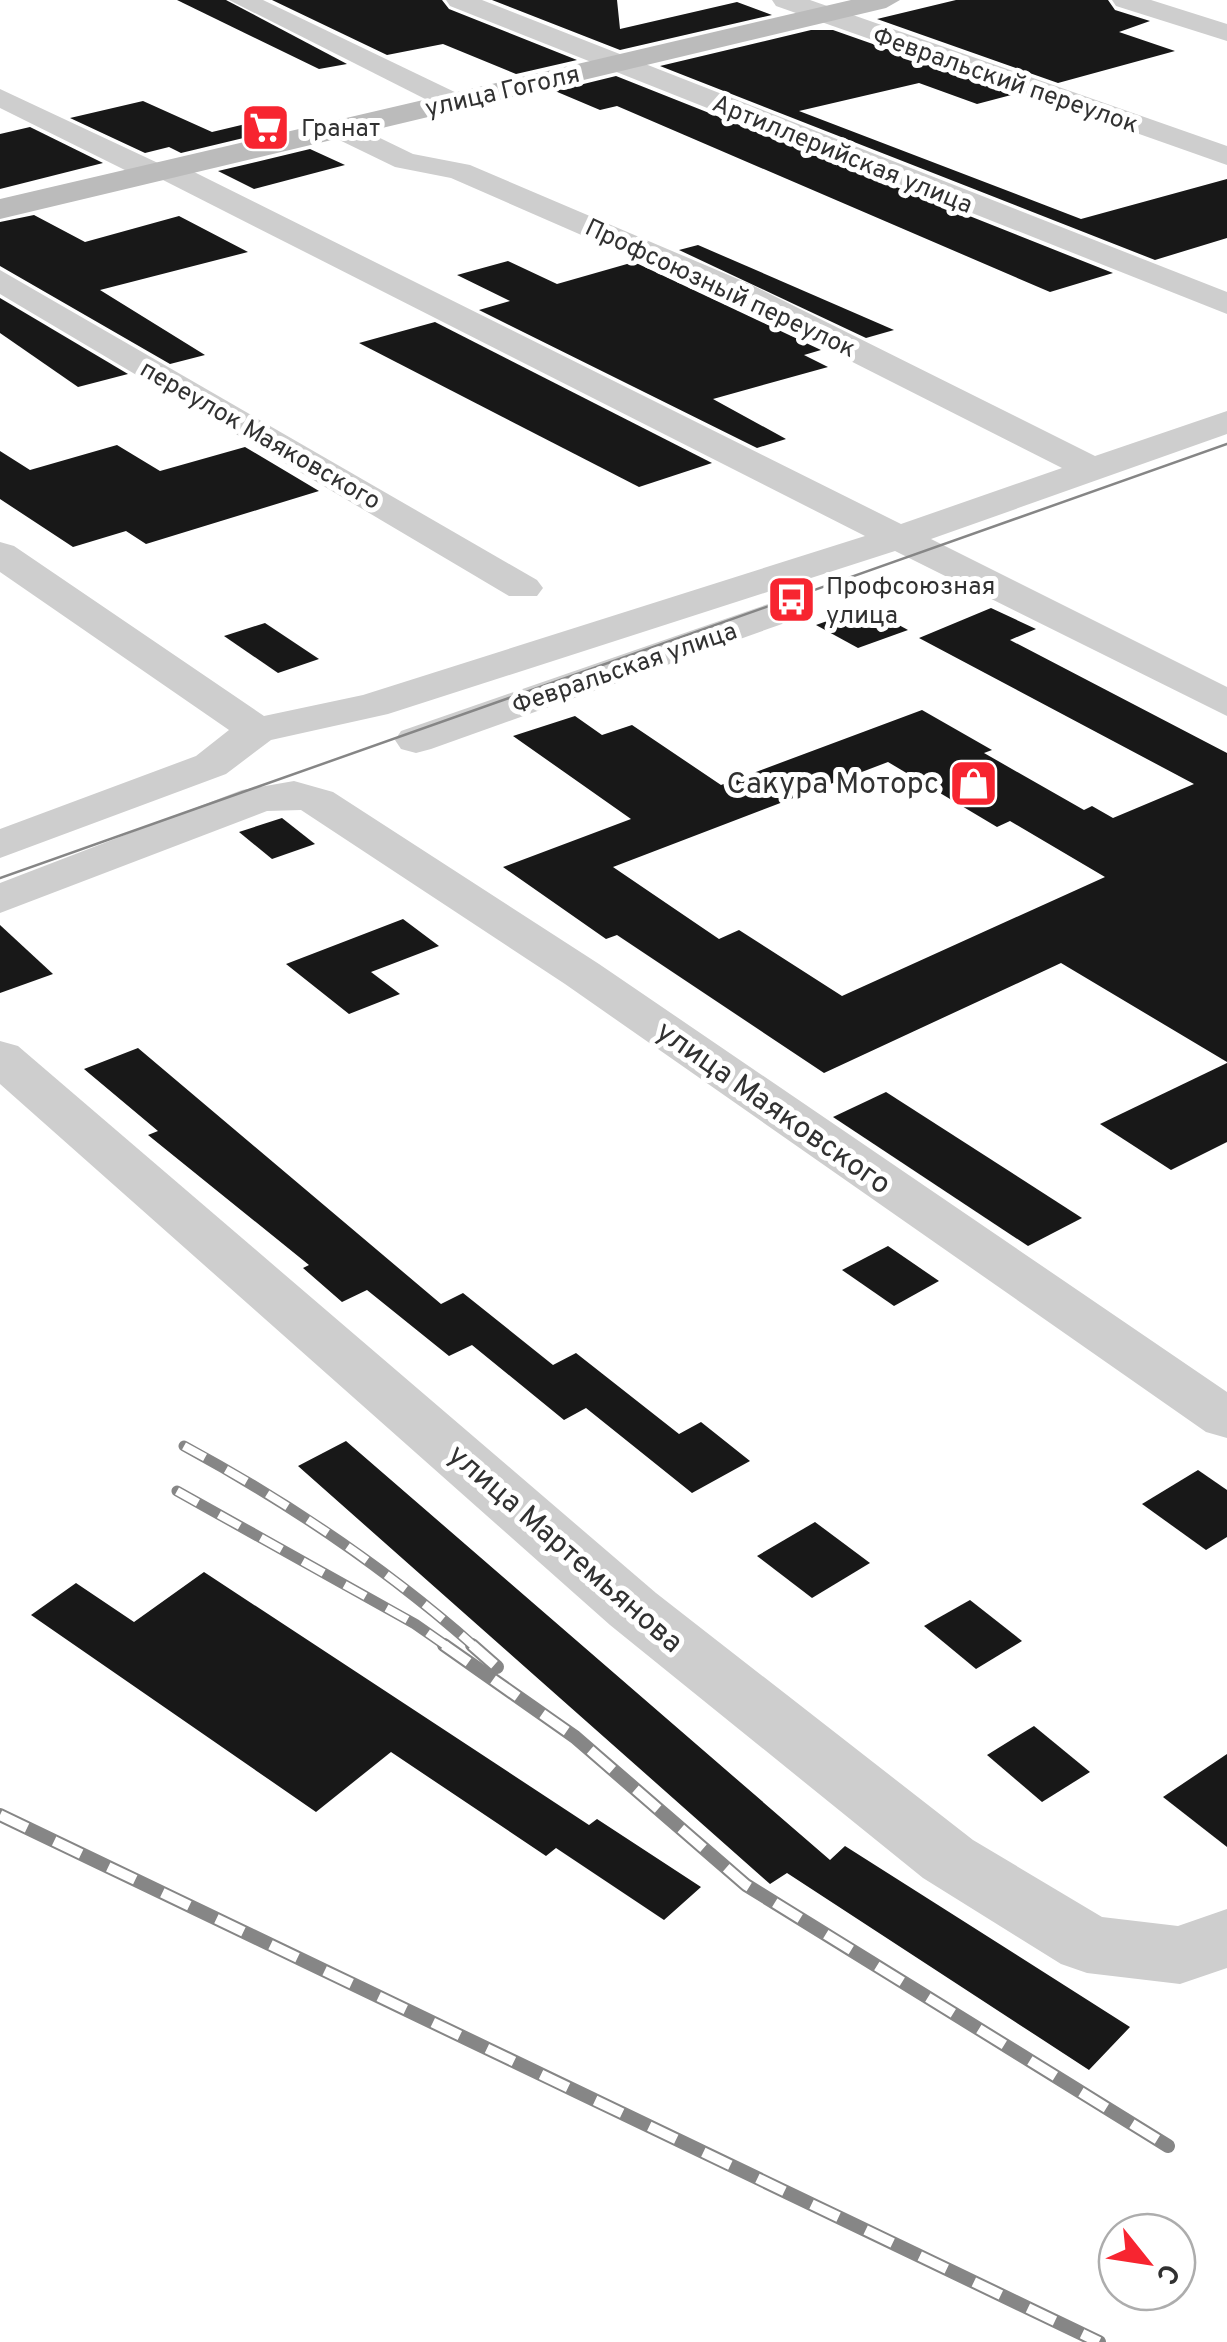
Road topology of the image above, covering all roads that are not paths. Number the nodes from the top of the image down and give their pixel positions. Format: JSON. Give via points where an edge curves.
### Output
{"nodes":[{"id":1,"x":242,"y":0,"type":"edge"},
{"id":2,"x":459,"y":0,"type":"edge"},
{"id":3,"x":785,"y":0,"type":"edge"},
{"id":4,"x":886,"y":0,"type":"edge"},
{"id":5,"x":1125,"y":0,"type":"edge"},
{"id":6,"x":823,"y":14,"type":"junction"},
{"id":7,"x":1227,"y":34,"type":"edge"},
{"id":8,"x":615,"y":63,"type":"junction"},
{"id":9,"x":0,"y":97,"type":"edge"},
{"id":10,"x":454,"y":102,"type":"junction"},
{"id":11,"x":339,"y":129,"type":"junction"},
{"id":12,"x":1227,"y":156,"type":"edge"},
{"id":13,"x":160,"y":172,"type":"junction"},
{"id":14,"x":0,"y":209,"type":"edge"},
{"id":15,"x":0,"y":280,"type":"edge"},
{"id":16,"x":1227,"y":304,"type":"edge"},
{"id":17,"x":1227,"y":422,"type":"edge"},
{"id":18,"x":1227,"y":452,"type":"edge"},
{"id":19,"x":1093,"y":469,"type":"junction"},
{"id":20,"x":900,"y":537,"type":"junction"},
{"id":21,"x":0,"y":554,"type":"edge"},
{"id":22,"x":937,"y":556,"type":"junction"},
{"id":23,"x":523,"y":588,"type":"dead end"},
{"id":24,"x":1227,"y":703,"type":"edge"},
{"id":25,"x":256,"y":730,"type":"junction"},
{"id":26,"x":416,"y":740,"type":"dead end"},
{"id":27,"x":0,"y":844,"type":"edge"},
{"id":28,"x":0,"y":899,"type":"edge"},
{"id":29,"x":0,"y":1057,"type":"edge"},
{"id":30,"x":1227,"y":1420,"type":"edge"},
{"id":31,"x":1204,"y":1946,"type":"edge"}],
"edges":[{"from":1,"to":10,"type":"street"},
{"from":2,"to":8,"type":"street","name":"Артиллерийская улица"},
{"from":3,"to":6,"type":"street","name":"Февральский переулок"},
{"from":4,"to":6,"type":"main road","name":"улица Гоголя"},
{"from":5,"to":7,"type":"street"},
{"from":6,"to":8,"type":"main road","name":"улица Гоголя"},
{"from":6,"to":12,"type":"street","name":"Февральский переулок"},
{"from":8,"to":10,"type":"main road","name":"улица Гоголя"},
{"from":8,"to":16,"type":"street","name":"Артиллерийская улица"},
{"from":9,"to":13,"type":"street"},
{"from":10,"to":11,"type":"main road","name":"улица Гоголя"},
{"from":11,"to":13,"type":"main road","name":"улица Гоголя"},
{"from":11,"to":19,"type":"street","name":"Профсоюзный переулок","via":[[405,160],[459,171],[740,292]]},
{"from":13,"to":14,"type":"main road","name":"улица Гоголя"},
{"from":13,"to":20,"type":"street"},
{"from":15,"to":23,"type":"street","name":"переулок Маяковского"},
{"from":17,"to":19,"type":"street"},
{"from":18,"to":22,"type":"street","name":"Февральская улица"},
{"from":19,"to":20,"type":"street"},
{"from":20,"to":22,"type":"street"},
{"from":20,"to":25,"type":"street","via":[[372,705]]},
{"from":21,"to":25,"type":"street"},
{"from":22,"to":24,"type":"street"},
{"from":22,"to":26,"type":"street","name":"Февральская улица"},
{"from":25,"to":27,"type":"street","via":[[211,765]]},
{"from":28,"to":30,"type":"street","name":"улица Маяковского","via":[[258,799],[294,794],[317,802],[582,974]]},
{"from":29,"to":31,"type":"street","name":"улица Мартемьянова","via":[[632,1609],[948,1859],[1087,1944]]}]}
